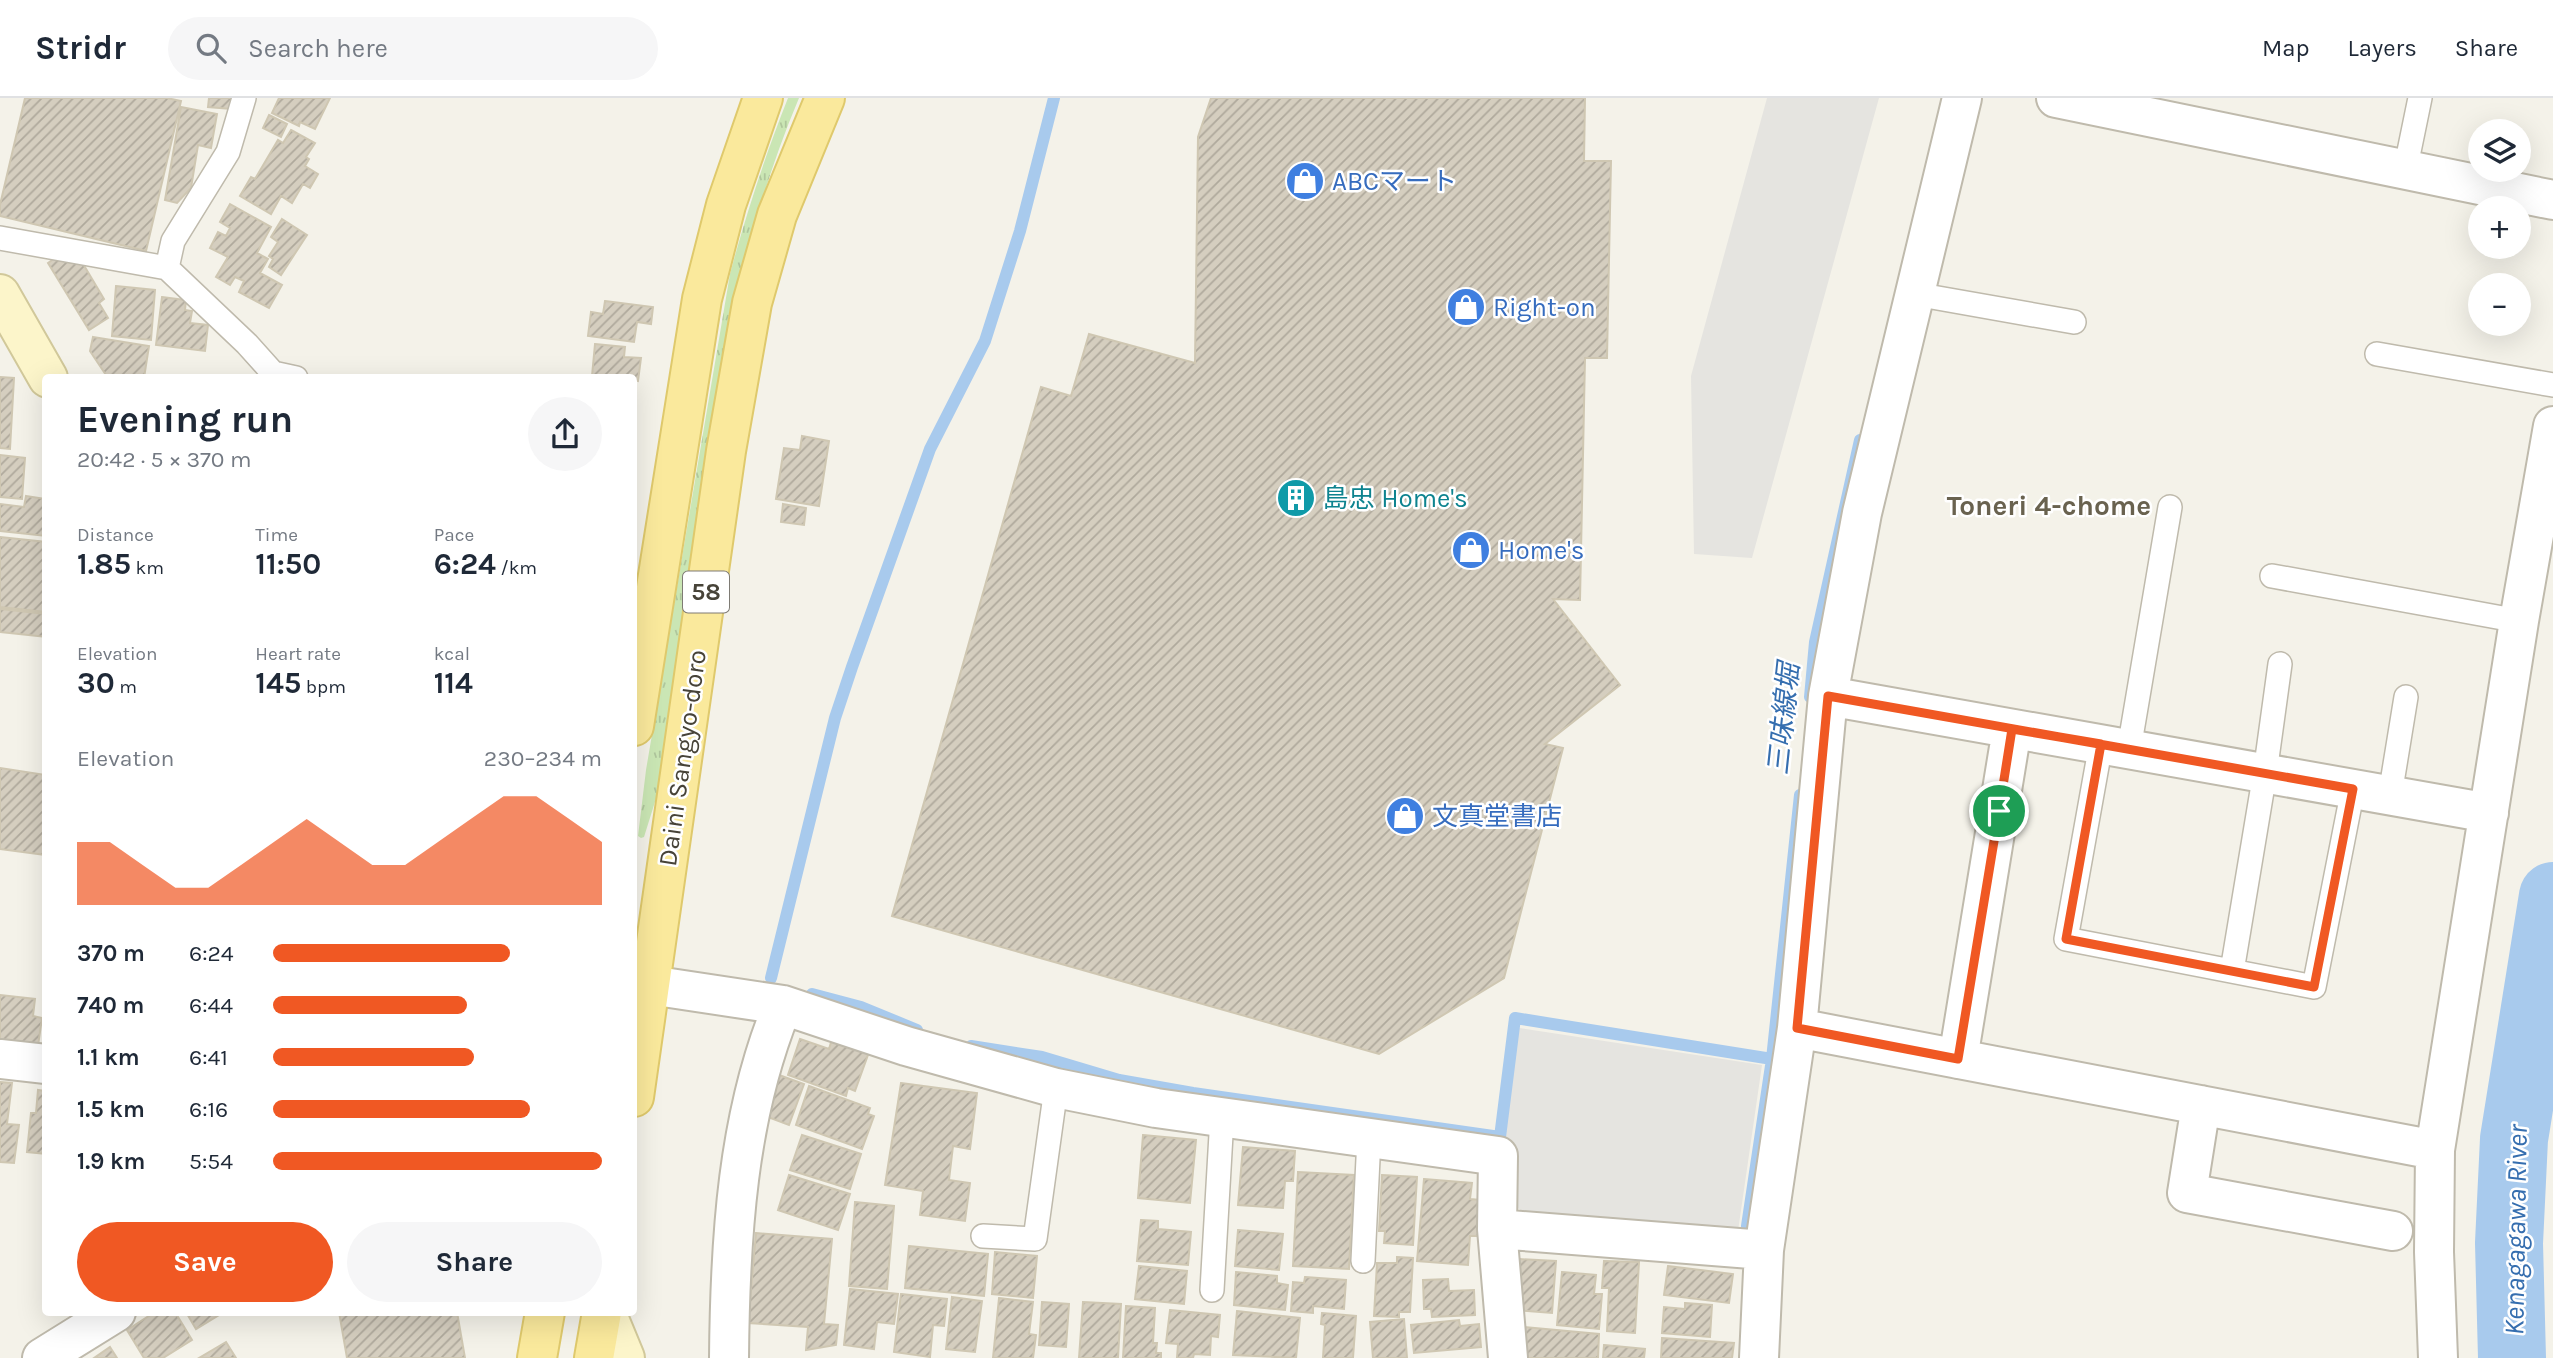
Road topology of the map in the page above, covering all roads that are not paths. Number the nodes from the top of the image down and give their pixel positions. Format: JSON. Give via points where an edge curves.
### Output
{"nodes":[{"id":1,"x":244,"y":98,"type":"edge"},
{"id":2,"x":763,"y":98,"type":"edge"},
{"id":3,"x":825,"y":98,"type":"edge"},
{"id":4,"x":1962,"y":98,"type":"edge"},
{"id":5,"x":2056,"y":98,"type":"edge"},
{"id":6,"x":2420,"y":98,"type":"edge"},
{"id":7,"x":2405,"y":171,"type":"junction"},
{"id":8,"x":2553,"y":200,"type":"edge"},
{"id":9,"x":0,"y":238,"type":"edge"},
{"id":10,"x":167,"y":268,"type":"junction"},
{"id":11,"x":1915,"y":293,"type":"junction"},
{"id":12,"x":0,"y":294,"type":"edge"},
{"id":13,"x":2074,"y":322,"type":"dead end"},
{"id":14,"x":2377,"y":354,"type":"dead end"},
{"id":15,"x":46,"y":374,"type":"edge"},
{"id":16,"x":278,"y":374,"type":"edge"},
{"id":17,"x":2553,"y":384,"type":"edge"},
{"id":18,"x":2553,"y":426,"type":"edge"},
{"id":19,"x":2170,"y":508,"type":"dead end"},
{"id":20,"x":2272,"y":576,"type":"dead end"},
{"id":21,"x":2519,"y":621,"type":"junction"},
{"id":22,"x":2280,"y":664,"type":"dead end"},
{"id":23,"x":1828,"y":696,"type":"junction"},
{"id":24,"x":2406,"y":697,"type":"dead end"},
{"id":25,"x":637,"y":707,"type":"edge"},
{"id":26,"x":2012,"y":729,"type":"junction"},
{"id":27,"x":2115,"y":747,"type":"junction"},
{"id":28,"x":2265,"y":773,"type":"junction"},
{"id":29,"x":2353,"y":789,"type":"junction"},
{"id":30,"x":2390,"y":795,"type":"junction"},
{"id":31,"x":2489,"y":813,"type":"junction"},
{"id":32,"x":2232,"y":971,"type":"junction"},
{"id":33,"x":650,"y":985,"type":"junction"},
{"id":34,"x":783,"y":1005,"type":"junction"},
{"id":35,"x":1797,"y":1028,"type":"junction"},
{"id":36,"x":0,"y":1059,"type":"edge"},
{"id":37,"x":1958,"y":1059,"type":"junction"},
{"id":38,"x":42,"y":1064,"type":"edge"},
{"id":39,"x":637,"y":1076,"type":"edge"},
{"id":40,"x":1056,"y":1088,"type":"junction"},
{"id":41,"x":2201,"y":1105,"type":"junction"},
{"id":42,"x":1222,"y":1117,"type":"junction"},
{"id":43,"x":1369,"y":1138,"type":"junction"},
{"id":44,"x":2435,"y":1150,"type":"junction"},
{"id":45,"x":1497,"y":1229,"type":"junction"},
{"id":46,"x":2393,"y":1231,"type":"dead end"},
{"id":47,"x":983,"y":1236,"type":"dead end"},
{"id":48,"x":1764,"y":1250,"type":"junction"},
{"id":49,"x":1363,"y":1261,"type":"dead end"},
{"id":50,"x":1212,"y":1290,"type":"dead end"},
{"id":51,"x":110,"y":1316,"type":"edge"},
{"id":52,"x":544,"y":1316,"type":"edge"},
{"id":53,"x":603,"y":1316,"type":"edge"},
{"id":54,"x":606,"y":1316,"type":"edge"},
{"id":55,"x":42,"y":1358,"type":"edge"},
{"id":56,"x":537,"y":1358,"type":"edge"},
{"id":57,"x":594,"y":1358,"type":"edge"},
{"id":58,"x":625,"y":1358,"type":"edge"},
{"id":59,"x":729,"y":1358,"type":"edge"},
{"id":60,"x":1508,"y":1358,"type":"edge"},
{"id":61,"x":1759,"y":1358,"type":"edge"},
{"id":62,"x":2438,"y":1358,"type":"edge"}],
"edges":[{"from":1,"to":10,"type":"lane","via":[[228,152],[173,242]]},
{"from":2,"to":25,"type":"main road","name":"Daini Sangyo-doro","number":"58","via":[[726,205],[702,299]]},
{"from":3,"to":33,"type":"main road","name":"Daini Sangyo-doro","number":"58","via":[[777,215],[752,303],[724,465]]},
{"from":4,"to":11,"type":"street"},
{"from":5,"to":7,"type":"street"},
{"from":6,"to":7,"type":"lane"},
{"from":7,"to":8,"type":"street"},
{"from":9,"to":10,"type":"lane"},
{"from":10,"to":16,"type":"lane"},
{"from":11,"to":13,"type":"lane"},
{"from":11,"to":23,"type":"street","via":[[1862,513]]},
{"from":12,"to":15,"type":"street"},
{"from":14,"to":17,"type":"lane"},
{"from":18,"to":21,"type":"street"},
{"from":19,"to":27,"type":"lane"},
{"from":20,"to":21,"type":"lane"},
{"from":21,"to":31,"type":"street"},
{"from":22,"to":28,"type":"lane"},
{"from":23,"to":26,"type":"street"},
{"from":23,"to":35,"type":"street"},
{"from":24,"to":30,"type":"lane"},
{"from":26,"to":27,"type":"street"},
{"from":26,"to":37,"type":"street"},
{"from":27,"to":28,"type":"street"},
{"from":27,"to":32,"type":"lane","via":[[2066,939]]},
{"from":28,"to":29,"type":"street"},
{"from":28,"to":32,"type":"lane"},
{"from":29,"to":30,"type":"street"},
{"from":29,"to":32,"type":"lane","via":[[2314,987]]},
{"from":30,"to":31,"type":"street"},
{"from":31,"to":44,"type":"street"},
{"from":33,"to":34,"type":"street"},
{"from":33,"to":39,"type":"main road","name":"Daini Sangyo-doro","number":"58"},
{"from":34,"to":40,"type":"street"},
{"from":34,"to":59,"type":"street","via":[[768,1040],[756,1089],[737,1194],[729,1280]]},
{"from":35,"to":37,"type":"street"},
{"from":35,"to":48,"type":"street"},
{"from":36,"to":38,"type":"street"},
{"from":37,"to":41,"type":"street"},
{"from":40,"to":42,"type":"street"},
{"from":40,"to":47,"type":"lane","via":[[1035,1239]]},
{"from":41,"to":44,"type":"street"},
{"from":41,"to":46,"type":"street","via":[[2187,1193]]},
{"from":42,"to":43,"type":"street"},
{"from":42,"to":50,"type":"lane"},
{"from":43,"to":45,"type":"street","via":[[1498,1156]]},
{"from":43,"to":49,"type":"lane"},
{"from":44,"to":62,"type":"street"},
{"from":45,"to":48,"type":"street"},
{"from":45,"to":60,"type":"street"},
{"from":48,"to":61,"type":"street"},
{"from":51,"to":55,"type":"street"},
{"from":52,"to":56,"type":"main road"},
{"from":53,"to":57,"type":"main road"},
{"from":54,"to":58,"type":"street"}]}
